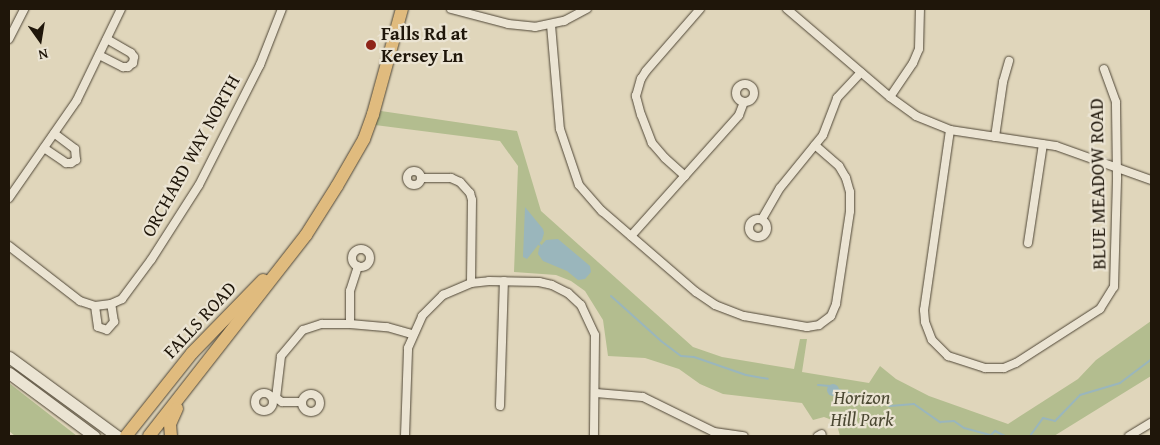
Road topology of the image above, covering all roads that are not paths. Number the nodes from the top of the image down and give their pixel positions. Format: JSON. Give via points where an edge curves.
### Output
{"nodes":[{"id":1,"x":24,"y":9,"type":"edge"},
{"id":2,"x":121,"y":9,"type":"edge"},
{"id":3,"x":282,"y":9,"type":"edge"},
{"id":4,"x":402,"y":9,"type":"edge"},
{"id":5,"x":451,"y":9,"type":"edge"},
{"id":6,"x":587,"y":9,"type":"edge"},
{"id":7,"x":700,"y":9,"type":"edge"},
{"id":8,"x":787,"y":9,"type":"edge"},
{"id":9,"x":920,"y":9,"type":"edge"},
{"id":10,"x":551,"y":25,"type":"junction"},
{"id":11,"x":9,"y":38,"type":"edge"},
{"id":12,"x":107,"y":40,"type":"junction"},
{"id":13,"x":99,"y":55,"type":"junction"},
{"id":14,"x":1009,"y":62,"type":"dead end"},
{"id":15,"x":1104,"y":69,"type":"dead end"},
{"id":16,"x":861,"y":72,"type":"junction"},
{"id":17,"x":890,"y":97,"type":"junction"},
{"id":18,"x":744,"y":102,"type":"dead end"},
{"id":19,"x":950,"y":130,"type":"junction"},
{"id":20,"x":54,"y":133,"type":"junction"},
{"id":21,"x":994,"y":137,"type":"junction"},
{"id":22,"x":1043,"y":144,"type":"junction"},
{"id":23,"x":815,"y":145,"type":"junction"},
{"id":24,"x":44,"y":148,"type":"junction"},
{"id":25,"x":1117,"y":168,"type":"junction"},
{"id":26,"x":686,"y":176,"type":"junction"},
{"id":27,"x":421,"y":178,"type":"dead end"},
{"id":28,"x":1151,"y":180,"type":"edge"},
{"id":29,"x":9,"y":198,"type":"edge"},
{"id":30,"x":762,"y":219,"type":"dead end"},
{"id":31,"x":306,"y":235,"type":"junction"},
{"id":32,"x":631,"y":236,"type":"junction"},
{"id":33,"x":1028,"y":243,"type":"dead end"},
{"id":34,"x":9,"y":246,"type":"edge"},
{"id":35,"x":358,"y":266,"type":"dead end"},
{"id":36,"x":504,"y":281,"type":"junction"},
{"id":37,"x":471,"y":283,"type":"junction"},
{"id":38,"x":112,"y":304,"type":"junction"},
{"id":39,"x":95,"y":306,"type":"junction"},
{"id":40,"x":350,"y":324,"type":"junction"},
{"id":41,"x":412,"y":334,"type":"junction"},
{"id":42,"x":9,"y":357,"type":"edge"},
{"id":43,"x":9,"y":373,"type":"edge"},
{"id":44,"x":189,"y":385,"type":"junction"},
{"id":45,"x":596,"y":393,"type":"junction"},
{"id":46,"x":302,"y":402,"type":"dead end"},
{"id":47,"x":500,"y":406,"type":"dead end"},
{"id":48,"x":1151,"y":423,"type":"edge"},
{"id":49,"x":94,"y":436,"type":"edge"},
{"id":50,"x":116,"y":436,"type":"edge"},
{"id":51,"x":126,"y":436,"type":"edge"},
{"id":52,"x":149,"y":436,"type":"edge"},
{"id":53,"x":171,"y":436,"type":"edge"},
{"id":54,"x":405,"y":436,"type":"edge"},
{"id":55,"x":594,"y":436,"type":"edge"},
{"id":56,"x":744,"y":436,"type":"edge"},
{"id":57,"x":1129,"y":436,"type":"edge"}],
"edges":[{"from":1,"to":11,"type":"street"},
{"from":2,"to":12,"type":"street"},
{"from":3,"to":38,"type":"street","name":"ORCHARD WAY NORTH","via":[[260,65],[199,185],[131,289]]},
{"from":4,"to":31,"type":"main road","name":"FALLS ROAD","via":[[364,139]]},
{"from":5,"to":10,"type":"street","via":[[522,26]]},
{"from":6,"to":10,"type":"street"},
{"from":7,"to":26,"type":"street","via":[[646,71],[636,96],[652,143]]},
{"from":8,"to":16,"type":"street"},
{"from":9,"to":17,"type":"street","via":[[919,49]]},
{"from":10,"to":32,"type":"street","via":[[558,114],[573,171],[589,198]]},
{"from":12,"to":13,"type":"street"},
{"from":12,"to":13,"type":"street","via":[[131,53],[133,63],[123,67]]},
{"from":13,"to":20,"type":"street","via":[[77,100]]},
{"from":14,"to":21,"type":"street"},
{"from":15,"to":25,"type":"street","name":"BLUE MEADOW ROAD","via":[[1116,102]]},
{"from":16,"to":17,"type":"street"},
{"from":16,"to":23,"type":"street","via":[[837,98],[822,136]]},
{"from":17,"to":19,"type":"street","via":[[916,116]]},
{"from":18,"to":26,"type":"street","via":[[739,115]]},
{"from":19,"to":21,"type":"street"},
{"from":19,"to":25,"type":"street","name":"BLUE MEADOW ROAD","via":[[924,310],[925,322],[932,340],[942,352],[985,368],[1004,368],[1016,363],[1100,309],[1106,301],[1114,287],[1116,273]]},
{"from":20,"to":24,"type":"street"},
{"from":20,"to":24,"type":"street","via":[[75,149],[76,160],[66,163]]},
{"from":21,"to":22,"type":"street"},
{"from":22,"to":25,"type":"street","via":[[1073,151]]},
{"from":22,"to":33,"type":"street"},
{"from":23,"to":30,"type":"street","via":[[780,188]]},
{"from":23,"to":32,"type":"street","via":[[839,166],[850,192],[836,304],[831,316],[820,324],[807,327],[788,325],[744,316],[715,305]]},
{"from":24,"to":29,"type":"street"},
{"from":25,"to":28,"type":"street"},
{"from":26,"to":32,"type":"street"},
{"from":27,"to":37,"type":"street","via":[[451,178],[470,192]]},
{"from":31,"to":44,"type":"main road","name":"FALLS ROAD"},
{"from":31,"to":51,"type":"main road","name":"FALLS ROAD","via":[[192,353]]},
{"from":34,"to":39,"type":"street","via":[[74,298]]},
{"from":35,"to":40,"type":"street","via":[[350,291]]},
{"from":36,"to":37,"type":"street"},
{"from":36,"to":45,"type":"street","via":[[552,285],[581,305],[594,335]]},
{"from":36,"to":47,"type":"street"},
{"from":37,"to":41,"type":"street","via":[[443,295],[422,316]]},
{"from":38,"to":39,"type":"street"},
{"from":38,"to":39,"type":"street","via":[[114,322],[107,330],[98,327]]},
{"from":40,"to":41,"type":"street","via":[[387,327]]},
{"from":40,"to":46,"type":"street","via":[[316,325],[297,335],[279,361],[274,399]]},
{"from":41,"to":54,"type":"street","via":[[407,361]]},
{"from":42,"to":50,"type":"main road"},
{"from":43,"to":49,"type":"main road"},
{"from":44,"to":52,"type":"main road","name":"FALLS ROAD"},
{"from":44,"to":53,"type":"main road","via":[[172,417]]},
{"from":45,"to":55,"type":"street"},
{"from":45,"to":56,"type":"street","via":[[643,397],[714,432]]},
{"from":48,"to":57,"type":"street"}]}
